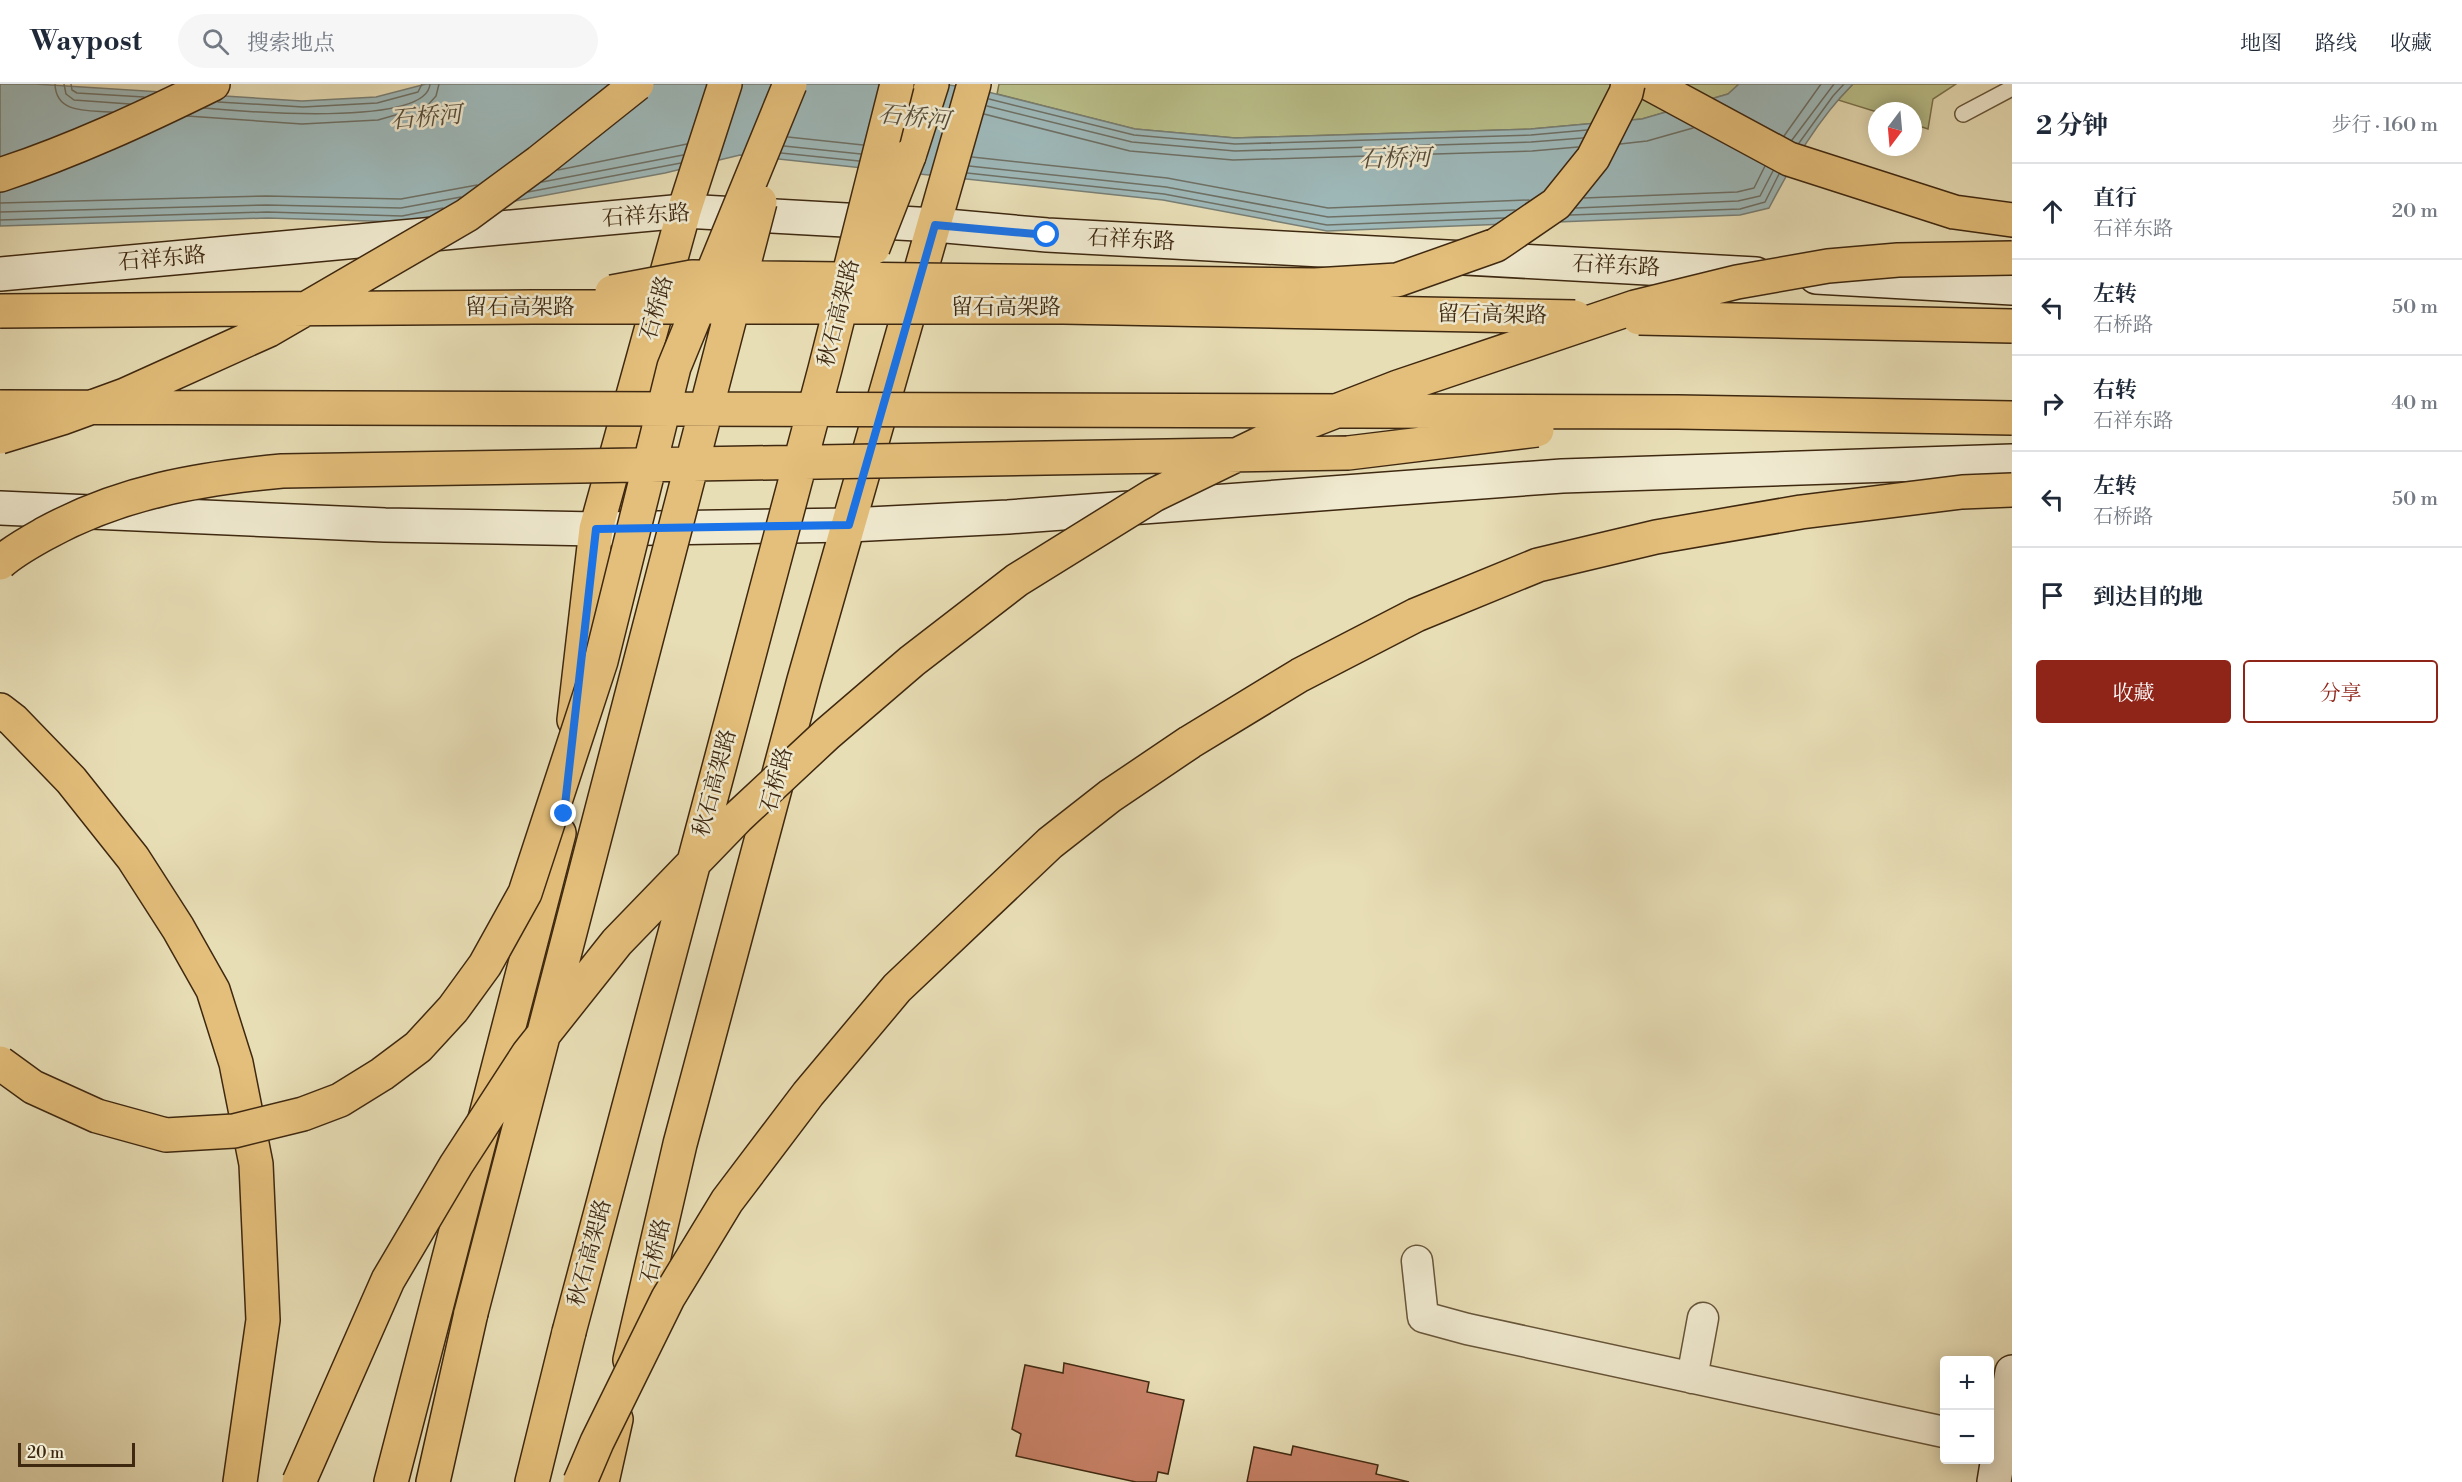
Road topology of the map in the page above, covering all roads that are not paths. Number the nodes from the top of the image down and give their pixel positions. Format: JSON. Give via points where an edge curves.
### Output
{"nodes":[{"id":1,"x":213,"y":84,"type":"edge"},
{"id":2,"x":637,"y":84,"type":"edge"},
{"id":3,"x":725,"y":84,"type":"edge"},
{"id":4,"x":790,"y":84,"type":"edge"},
{"id":5,"x":897,"y":84,"type":"edge"},
{"id":6,"x":932,"y":84,"type":"edge"},
{"id":7,"x":974,"y":84,"type":"edge"},
{"id":8,"x":1628,"y":84,"type":"edge"},
{"id":9,"x":1650,"y":84,"type":"edge"},
{"id":10,"x":2012,"y":88,"type":"edge"},
{"id":11,"x":1964,"y":114,"type":"dead end"},
{"id":12,"x":0,"y":175,"type":"edge"},
{"id":13,"x":687,"y":202,"type":"junction"},
{"id":14,"x":2012,"y":220,"type":"edge"},
{"id":15,"x":935,"y":225,"type":"junction"},
{"id":16,"x":2012,"y":258,"type":"edge"},
{"id":17,"x":0,"y":274,"type":"edge"},
{"id":18,"x":2012,"y":288,"type":"edge"},
{"id":19,"x":533,"y":307,"type":"junction"},
{"id":20,"x":0,"y":311,"type":"edge"},
{"id":21,"x":2012,"y":326,"type":"edge"},
{"id":22,"x":825,"y":369,"type":"junction"},
{"id":23,"x":0,"y":407,"type":"edge"},
{"id":24,"x":1678,"y":412,"type":"junction"},
{"id":25,"x":2012,"y":418,"type":"edge"},
{"id":26,"x":0,"y":437,"type":"edge"},
{"id":27,"x":2012,"y":460,"type":"edge"},
{"id":28,"x":2012,"y":490,"type":"edge"},
{"id":29,"x":0,"y":508,"type":"edge"},
{"id":30,"x":849,"y":525,"type":"junction"},
{"id":31,"x":596,"y":529,"type":"junction"},
{"id":32,"x":0,"y":563,"type":"edge"},
{"id":33,"x":0,"y":710,"type":"edge"},
{"id":34,"x":0,"y":1063,"type":"edge"},
{"id":35,"x":1416,"y":1261,"type":"dead end"},
{"id":36,"x":1703,"y":1318,"type":"dead end"},
{"id":37,"x":2012,"y":1372,"type":"edge"},
{"id":38,"x":1692,"y":1378,"type":"junction"},
{"id":39,"x":1940,"y":1431,"type":"edge"},
{"id":40,"x":2001,"y":1432,"type":"edge"},
{"id":41,"x":240,"y":1482,"type":"edge"},
{"id":42,"x":300,"y":1482,"type":"edge"},
{"id":43,"x":391,"y":1482,"type":"edge"},
{"id":44,"x":433,"y":1482,"type":"edge"},
{"id":45,"x":532,"y":1482,"type":"edge"},
{"id":46,"x":580,"y":1482,"type":"edge"},
{"id":47,"x":602,"y":1482,"type":"edge"},
{"id":48,"x":1994,"y":1482,"type":"edge"}],
"edges":[{"from":1,"to":12,"type":"main road","via":[[144,118]]},
{"from":2,"to":26,"type":"main road","bridge":true,"via":[[467,216],[269,330],[125,395]]},
{"from":3,"to":13,"type":"main road","name":"石桥路"},
{"from":4,"to":34,"type":"main road","bridge":true,"via":[[674,367],[601,661],[525,893],[485,965],[453,1009],[418,1047],[340,1100],[303,1114],[234,1131],[166,1135],[98,1116],[33,1086]]},
{"from":4,"to":44,"type":"main road","bridge":true,"via":[[471,1313]]},
{"from":5,"to":22,"type":"main road","name":"秋石高架路","bridge":true},
{"from":6,"to":22,"type":"main road","bridge":true,"via":[[909,156]]},
{"from":7,"to":15,"type":"main road","name":"石桥路"},
{"from":8,"to":19,"type":"main road","bridge":true,"via":[[1593,158],[1556,204],[1497,245],[1397,280],[1304,285],[692,277]]},
{"from":9,"to":14,"type":"main road","via":[[1789,159],[1954,212]]},
{"from":10,"to":11,"type":"lane"},
{"from":13,"to":15,"type":"main road","name":"石祥东路"},
{"from":13,"to":17,"type":"main road","name":"石祥东路"},
{"from":13,"to":31,"type":"main road","name":"石桥路"},
{"from":15,"to":18,"type":"main road","name":"石祥东路","via":[[1047,235]]},
{"from":15,"to":30,"type":"main road","name":"石桥路"},
{"from":16,"to":42,"type":"main road","bridge":true,"via":[[1828,266],[1737,282],[1635,307],[1398,387],[1290,429],[1154,495],[1017,580],[826,734],[616,942],[528,1054],[388,1280]]},
{"from":19,"to":20,"type":"main road","name":"留石高架路","bridge":true},
{"from":19,"to":21,"type":"main road","name":"留石高架路","bridge":true,"via":[[1063,307]]},
{"from":22,"to":45,"type":"main road","name":"秋石高架路","bridge":true},
{"from":23,"to":24,"type":"main road","bridge":true},
{"from":24,"to":25,"type":"main road","bridge":true},
{"from":24,"to":32,"type":"main road","bridge":true,"via":[[1348,453],[282,471],[198,480],[117,502],[69,520]]},
{"from":27,"to":30,"type":"main road","via":[[1562,476]]},
{"from":28,"to":46,"type":"main road","bridge":true,"via":[[1962,492],[1802,512],[1656,537],[1538,565],[1416,615],[1300,675],[1110,796],[1050,843],[897,988],[808,1094],[727,1201],[674,1288]]},
{"from":29,"to":31,"type":"main road","via":[[385,525]]},
{"from":30,"to":31,"type":"main road"},
{"from":30,"to":47,"type":"main road","name":"石桥路","via":[[680,1144]]},
{"from":31,"to":43,"type":"main road","name":"石桥路","via":[[564,814]]},
{"from":33,"to":41,"type":"main road","via":[[71,780],[133,858],[213,990],[236,1063],[256,1164],[263,1320]]},
{"from":35,"to":38,"type":"street","via":[[1423,1317]]},
{"from":36,"to":38,"type":"street"},
{"from":37,"to":40,"type":"main road"},
{"from":38,"to":39,"type":"street"},
{"from":40,"to":48,"type":"main road"}]}
